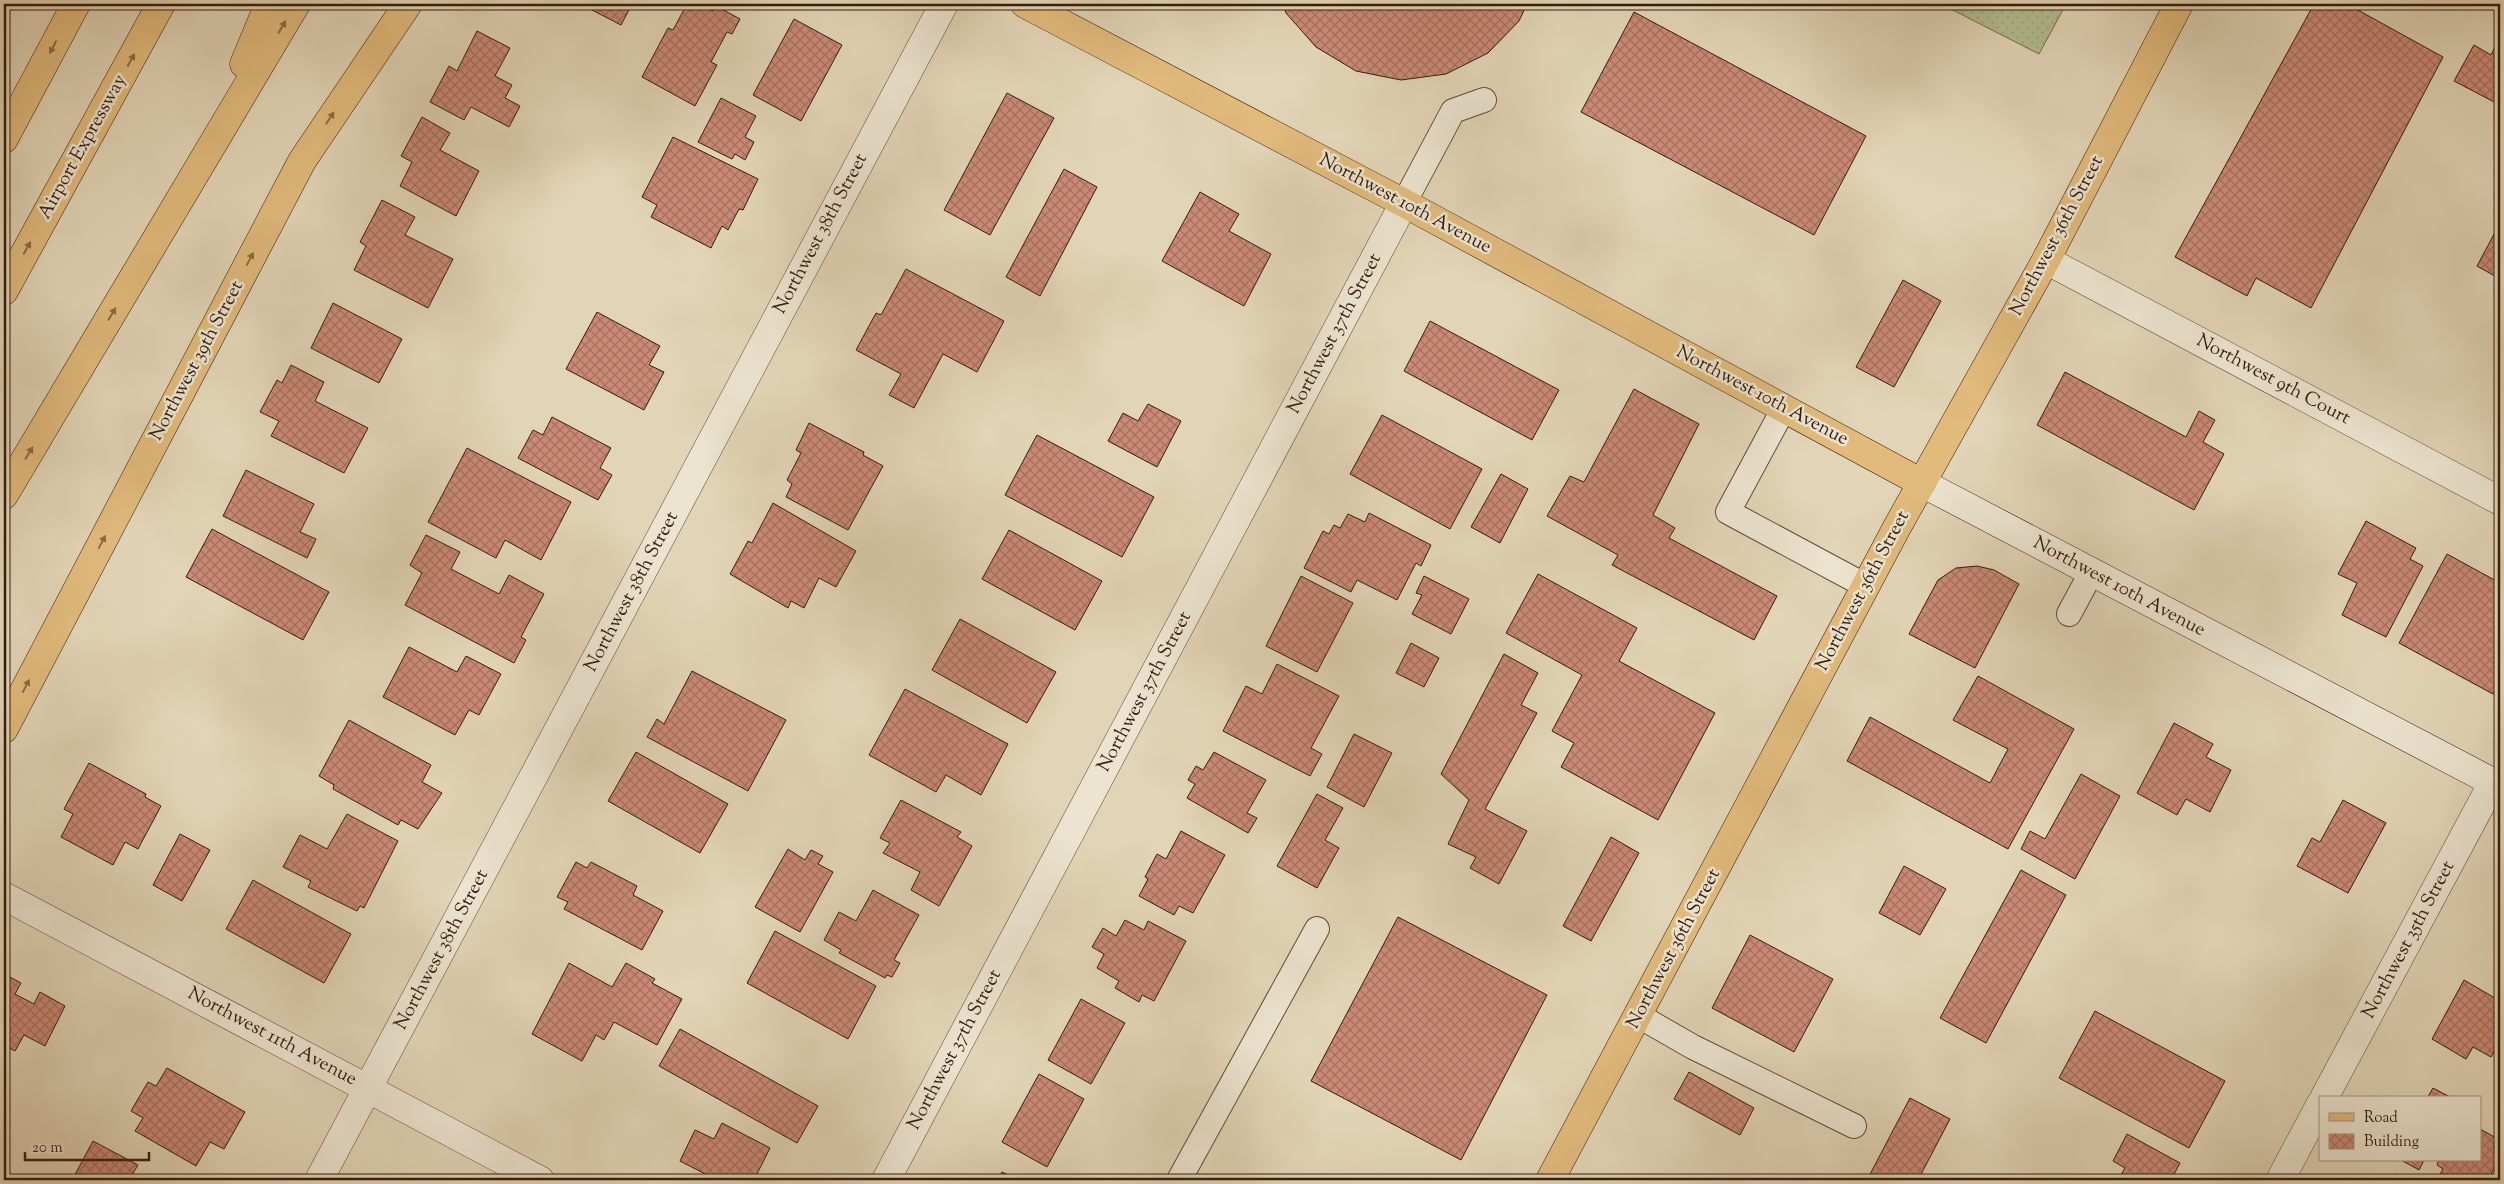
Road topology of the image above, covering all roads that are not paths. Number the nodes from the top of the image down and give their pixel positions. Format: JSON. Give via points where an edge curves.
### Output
{"nodes":[{"id":1,"x":76,"y":4,"type":"edge"},
{"id":2,"x":161,"y":4,"type":"edge"},
{"id":3,"x":269,"y":4,"type":"edge"},
{"id":4,"x":296,"y":4,"type":"edge"},
{"id":5,"x":408,"y":4,"type":"edge"},
{"id":6,"x":944,"y":4,"type":"edge"},
{"id":7,"x":1025,"y":4,"type":"edge"},
{"id":8,"x":2179,"y":4,"type":"edge"},
{"id":9,"x":1484,"y":100,"type":"dead end"},
{"id":10,"x":4,"y":139,"type":"edge"},
{"id":11,"x":204,"y":160,"type":"junction"},
{"id":12,"x":1404,"y":203,"type":"junction"},
{"id":13,"x":2046,"y":260,"type":"junction"},
{"id":14,"x":4,"y":291,"type":"edge"},
{"id":15,"x":1784,"y":408,"type":"junction"},
{"id":16,"x":1922,"y":483,"type":"junction"},
{"id":17,"x":4,"y":495,"type":"edge"},
{"id":18,"x":2500,"y":501,"type":"edge"},
{"id":19,"x":2091,"y":573,"type":"junction"},
{"id":20,"x":1866,"y":586,"type":"junction"},
{"id":21,"x":2069,"y":614,"type":"dead end"},
{"id":22,"x":4,"y":729,"type":"edge"},
{"id":23,"x":2497,"y":784,"type":"edge"},
{"id":24,"x":4,"y":896,"type":"edge"},
{"id":25,"x":1317,"y":929,"type":"dead end"},
{"id":26,"x":1639,"y":1016,"type":"junction"},
{"id":27,"x":369,"y":1088,"type":"junction"},
{"id":28,"x":2325,"y":1096,"type":"edge"},
{"id":29,"x":2319,"y":1107,"type":"edge"},
{"id":30,"x":1854,"y":1126,"type":"dead end"},
{"id":31,"x":319,"y":1180,"type":"edge"},
{"id":32,"x":540,"y":1180,"type":"edge"},
{"id":33,"x":886,"y":1180,"type":"edge"},
{"id":34,"x":1179,"y":1180,"type":"edge"},
{"id":35,"x":1550,"y":1180,"type":"edge"},
{"id":36,"x":2280,"y":1180,"type":"edge"}],
"edges":[{"from":1,"to":10,"type":"main road","one_way":true},
{"from":14,"to":2,"type":"main road","name":"Airport Expressway","one_way":true},
{"from":3,"to":11,"type":"main road"},
{"from":11,"to":4,"type":"main road","one_way":true},
{"from":22,"to":5,"type":"main road","name":"Northwest 39th Street","one_way":true,"via":[[302,160]]},
{"from":6,"to":27,"type":"street","name":"Northwest 38th Street"},
{"from":7,"to":12,"type":"main road","name":"Northwest 10th Avenue"},
{"from":8,"to":13,"type":"main road","name":"Northwest 36th Street"},
{"from":9,"to":12,"type":"lane","via":[[1453,111]]},
{"from":17,"to":11,"type":"main road","one_way":true},
{"from":12,"to":15,"type":"main road","name":"Northwest 10th Avenue"},
{"from":12,"to":33,"type":"street","name":"Northwest 37th Street"},
{"from":13,"to":16,"type":"main road","name":"Northwest 36th Street"},
{"from":13,"to":18,"type":"street","name":"Northwest 9th Court"},
{"from":15,"to":16,"type":"main road","name":"Northwest 10th Avenue"},
{"from":15,"to":20,"type":"lane","via":[[1728,512]]},
{"from":16,"to":19,"type":"street","name":"Northwest 10th Avenue"},
{"from":16,"to":20,"type":"main road","name":"Northwest 36th Street"},
{"from":19,"to":21,"type":"lane"},
{"from":19,"to":23,"type":"street","name":"Northwest 10th Avenue"},
{"from":20,"to":26,"type":"main road","name":"Northwest 36th Street"},
{"from":23,"to":28,"type":"street","name":"Northwest 35th Street"},
{"from":24,"to":27,"type":"street","name":"Northwest 11th Avenue"},
{"from":25,"to":34,"type":"lane"},
{"from":26,"to":30,"type":"lane","via":[[1693,1047]]},
{"from":26,"to":35,"type":"main road","name":"Northwest 36th Street"},
{"from":27,"to":31,"type":"street","name":"Northwest 38th Street"},
{"from":27,"to":32,"type":"street","name":"Northwest 11th Avenue"},
{"from":29,"to":36,"type":"street"}]}
